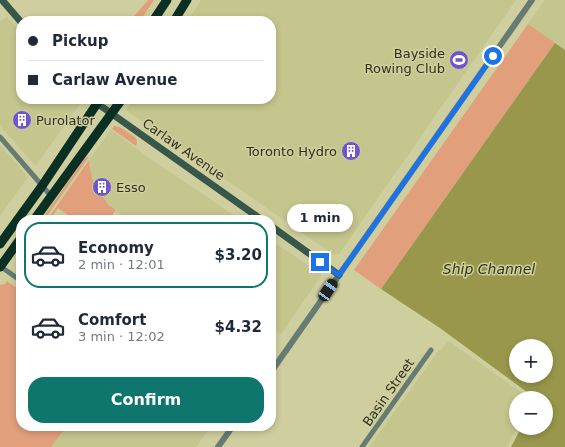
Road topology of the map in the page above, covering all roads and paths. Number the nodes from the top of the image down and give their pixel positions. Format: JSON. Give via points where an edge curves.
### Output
{"nodes":[{"id":1,"x":2,"y":0,"type":"edge"},
{"id":2,"x":167,"y":0,"type":"edge"},
{"id":3,"x":187,"y":0,"type":"edge"},
{"id":4,"x":532,"y":0,"type":"edge"},
{"id":5,"x":16,"y":16,"type":"edge"},
{"id":6,"x":156,"y":16,"type":"edge"},
{"id":7,"x":177,"y":16,"type":"edge"},
{"id":8,"x":94,"y":104,"type":"edge"},
{"id":9,"x":100,"y":104,"type":"edge"},
{"id":10,"x":119,"y":104,"type":"edge"},
{"id":11,"x":112,"y":114,"type":"junction"},
{"id":12,"x":0,"y":137,"type":"edge"},
{"id":13,"x":42,"y":186,"type":"junction"},
{"id":14,"x":51,"y":196,"type":"junction"},
{"id":15,"x":21,"y":215,"type":"edge"},
{"id":16,"x":38,"y":215,"type":"edge"},
{"id":17,"x":255,"y":215,"type":"edge"},
{"id":18,"x":16,"y":222,"type":"edge"},
{"id":19,"x":276,"y":230,"type":"edge"},
{"id":20,"x":0,"y":244,"type":"edge"},
{"id":21,"x":16,"y":245,"type":"edge"},
{"id":22,"x":0,"y":266,"type":"edge"},
{"id":23,"x":339,"y":275,"type":"junction"},
{"id":24,"x":16,"y":277,"type":"edge"},
{"id":25,"x":431,"y":350,"type":"dead end"},
{"id":26,"x":276,"y":365,"type":"edge"},
{"id":27,"x":228,"y":431,"type":"edge"},
{"id":28,"x":218,"y":447,"type":"edge"},
{"id":29,"x":362,"y":447,"type":"edge"}],
"edges":[{"from":1,"to":5,"type":"main road"},
{"from":2,"to":6,"type":"highway"},
{"from":3,"to":7,"type":"highway"},
{"from":4,"to":23,"type":"street"},
{"from":8,"to":13,"type":"highway"},
{"from":9,"to":11,"type":"main road","name":"Carlaw Avenue"},
{"from":10,"to":11,"type":"highway"},
{"from":11,"to":14,"type":"highway"},
{"from":11,"to":17,"type":"main road","name":"Carlaw Avenue"},
{"from":12,"to":13,"type":"street"},
{"from":13,"to":14,"type":"street"},
{"from":13,"to":15,"type":"highway"},
{"from":14,"to":16,"type":"highway"},
{"from":18,"to":20,"type":"highway"},
{"from":19,"to":23,"type":"main road"},
{"from":21,"to":22,"type":"highway"},
{"from":22,"to":24,"type":"street"},
{"from":23,"to":26,"type":"street"},
{"from":25,"to":29,"type":"street","name":"Basin Street"},
{"from":27,"to":28,"type":"street"}]}
